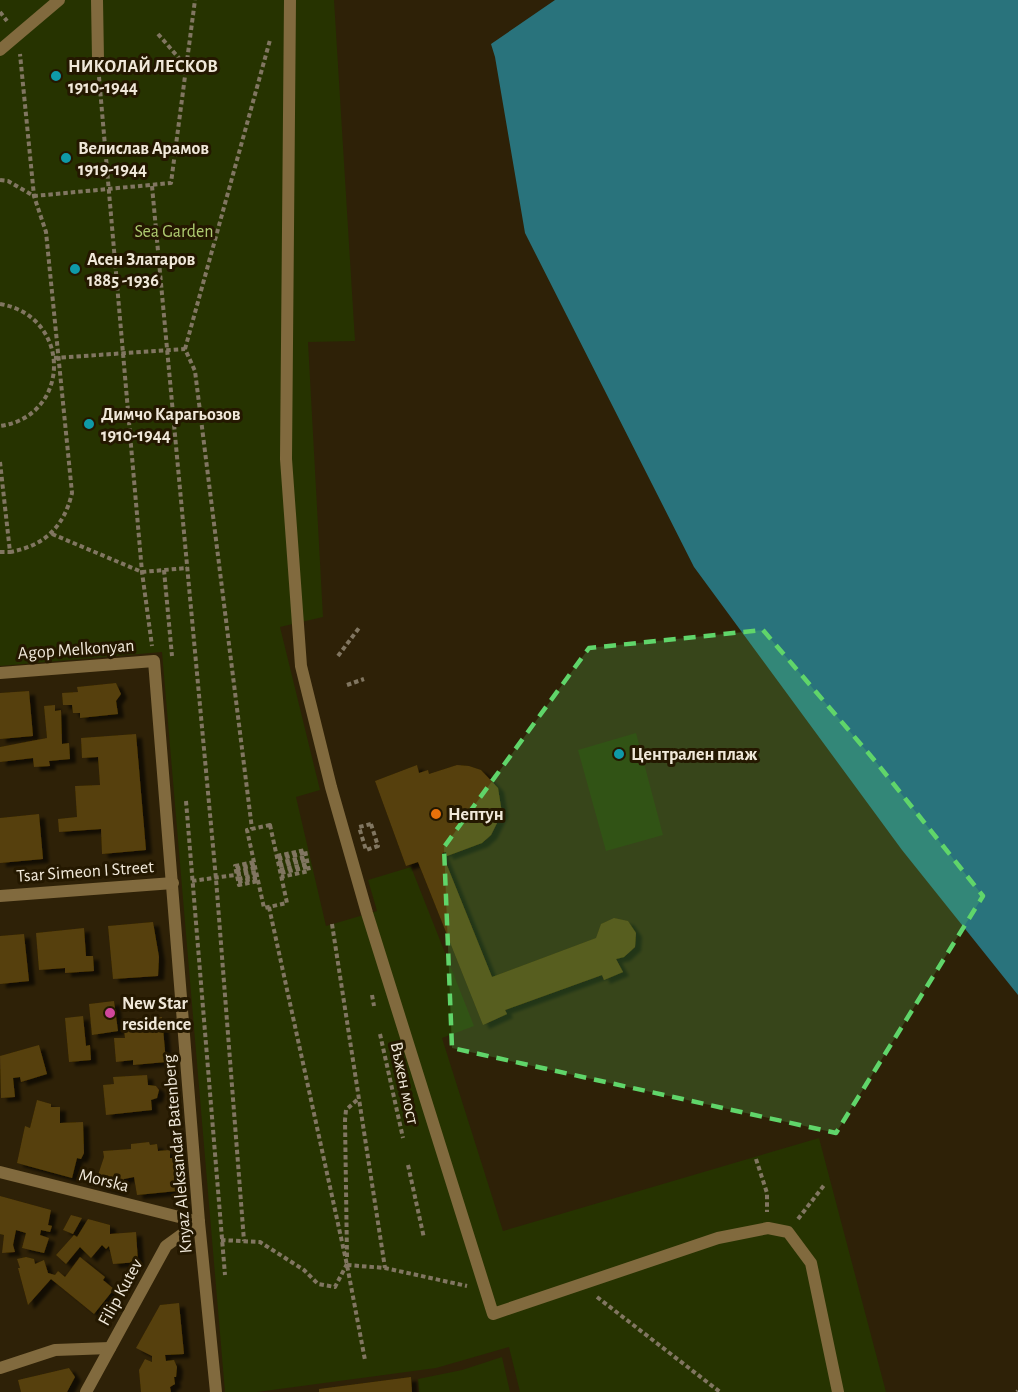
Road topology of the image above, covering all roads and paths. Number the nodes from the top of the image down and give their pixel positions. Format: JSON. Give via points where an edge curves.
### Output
{"nodes":[{"id":1,"x":59,"y":0,"type":"edge"},
{"id":2,"x":97,"y":0,"type":"edge"},
{"id":3,"x":195,"y":0,"type":"edge"},
{"id":4,"x":290,"y":0,"type":"edge"},
{"id":5,"x":273,"y":29,"type":"dead end"},
{"id":6,"x":158,"y":34,"type":"dead end"},
{"id":7,"x":18,"y":35,"type":"junction"},
{"id":8,"x":0,"y":50,"type":"edge"},
{"id":9,"x":98,"y":59,"type":"joint"},
{"id":10,"x":186,"y":66,"type":"junction"},
{"id":11,"x":0,"y":180,"type":"edge"},
{"id":12,"x":152,"y":186,"type":"junction"},
{"id":13,"x":108,"y":190,"type":"junction"},
{"id":14,"x":34,"y":196,"type":"junction"},
{"id":15,"x":0,"y":304,"type":"edge"},
{"id":16,"x":185,"y":349,"type":"junction"},
{"id":17,"x":167,"y":351,"type":"junction"},
{"id":18,"x":123,"y":353,"type":"junction"},
{"id":19,"x":57,"y":358,"type":"junction"},
{"id":20,"x":0,"y":426,"type":"edge"},
{"id":21,"x":0,"y":462,"type":"edge"},
{"id":22,"x":52,"y":534,"type":"junction"},
{"id":23,"x":0,"y":552,"type":"edge"},
{"id":24,"x":10,"y":552,"type":"junction"},
{"id":25,"x":187,"y":568,"type":"junction"},
{"id":26,"x":164,"y":570,"type":"junction"},
{"id":27,"x":142,"y":572,"type":"junction"},
{"id":28,"x":359,"y":628,"type":"dead end"},
{"id":29,"x":338,"y":656,"type":"dead end"},
{"id":30,"x":154,"y":661,"type":"junction"},
{"id":31,"x":173,"y":663,"type":"dead end"},
{"id":32,"x":0,"y":673,"type":"edge"},
{"id":33,"x":364,"y":679,"type":"dead end"},
{"id":34,"x":347,"y":685,"type":"dead end"},
{"id":35,"x":184,"y":789,"type":"dead end"},
{"id":36,"x":252,"y":829,"type":"junction"},
{"id":37,"x":375,"y":835,"type":"junction"},
{"id":38,"x":363,"y":838,"type":"junction"},
{"id":39,"x":279,"y":866,"type":"junction"},
{"id":40,"x":256,"y":871,"type":"junction"},
{"id":41,"x":237,"y":875,"type":"junction"},
{"id":42,"x":216,"y":879,"type":"junction"},
{"id":43,"x":193,"y":881,"type":"junction"},
{"id":44,"x":174,"y":883,"type":"junction"},
{"id":45,"x":0,"y":896,"type":"edge"},
{"id":46,"x":269,"y":907,"type":"junction"},
{"id":47,"x":332,"y":924,"type":"dead end"},
{"id":48,"x":380,"y":1034,"type":"dead end"},
{"id":49,"x":359,"y":1098,"type":"junction"},
{"id":50,"x":403,"y":1138,"type":"dead end"},
{"id":51,"x":756,"y":1159,"type":"dead end"},
{"id":52,"x":408,"y":1165,"type":"dead end"},
{"id":53,"x":0,"y":1172,"type":"edge"},
{"id":54,"x":825,"y":1184,"type":"dead end"},
{"id":55,"x":199,"y":1222,"type":"junction"},
{"id":56,"x":768,"y":1228,"type":"junction"},
{"id":57,"x":788,"y":1232,"type":"junction"},
{"id":58,"x":424,"y":1238,"type":"dead end"},
{"id":59,"x":222,"y":1239,"type":"junction"},
{"id":60,"x":244,"y":1241,"type":"junction"},
{"id":61,"x":202,"y":1243,"type":"junction"},
{"id":62,"x":347,"y":1265,"type":"junction"},
{"id":63,"x":385,"y":1268,"type":"junction"},
{"id":64,"x":581,"y":1284,"type":"junction"},
{"id":65,"x":226,"y":1286,"type":"dead end"},
{"id":66,"x":485,"y":1290,"type":"junction"},
{"id":67,"x":110,"y":1348,"type":"junction"},
{"id":68,"x":365,"y":1360,"type":"dead end"},
{"id":69,"x":0,"y":1368,"type":"edge"},
{"id":70,"x":86,"y":1392,"type":"edge"},
{"id":71,"x":216,"y":1392,"type":"edge"},
{"id":72,"x":720,"y":1392,"type":"edge"},
{"id":73,"x":838,"y":1392,"type":"edge"}],
"edges":[{"from":1,"to":7,"type":"street"},
{"from":2,"to":9,"type":"street"},
{"from":3,"to":10,"type":"path"},
{"from":4,"to":66,"type":"street","via":[[286,459],[301,666],[368,913]]},
{"from":5,"to":16,"type":"path"},
{"from":6,"to":10,"type":"path"},
{"from":7,"to":8,"type":"street"},
{"from":7,"to":14,"type":"path"},
{"from":9,"to":13,"type":"path"},
{"from":10,"to":12,"type":"path","via":[[171,183]]},
{"from":11,"to":14,"type":"path"},
{"from":12,"to":13,"type":"path"},
{"from":12,"to":17,"type":"path"},
{"from":13,"to":14,"type":"path"},
{"from":13,"to":18,"type":"path"},
{"from":14,"to":19,"type":"path","via":[[46,232]]},
{"from":15,"to":19,"type":"path","via":[[21,310],[41,326]]},
{"from":16,"to":17,"type":"path"},
{"from":16,"to":36,"type":"path","via":[[195,370]]},
{"from":17,"to":18,"type":"path"},
{"from":17,"to":25,"type":"path"},
{"from":18,"to":19,"type":"path"},
{"from":18,"to":27,"type":"path"},
{"from":19,"to":20,"type":"path","via":[[52,384],[40,405],[20,420]]},
{"from":19,"to":22,"type":"path","via":[[72,493]]},
{"from":21,"to":24,"type":"path"},
{"from":22,"to":24,"type":"path","via":[[25,549]]},
{"from":22,"to":27,"type":"path"},
{"from":23,"to":24,"type":"path"},
{"from":25,"to":26,"type":"path"},
{"from":25,"to":42,"type":"path"},
{"from":26,"to":27,"type":"path"},
{"from":26,"to":31,"type":"path"},
{"from":27,"to":30,"type":"path"},
{"from":28,"to":29,"type":"path"},
{"from":30,"to":32,"type":"street","name":"Agop Melkonyan"},
{"from":30,"to":44,"type":"street","name":"Knyaz Aleksandar Batenberg"},
{"from":33,"to":34,"type":"path"},
{"from":35,"to":43,"type":"path"},
{"from":36,"to":39,"type":"path","via":[[270,825]]},
{"from":36,"to":40,"type":"path","via":[[247,830]]},
{"from":37,"to":38,"type":"path"},
{"from":37,"to":38,"type":"path"},
{"from":37,"to":38,"type":"path","via":[[371,824]]},
{"from":37,"to":38,"type":"path","via":[[378,846]]},
{"from":39,"to":39,"type":"path","via":[[307,860],[309,871]]},
{"from":39,"to":46,"type":"path","via":[[287,903]]},
{"from":40,"to":41,"type":"path"},
{"from":40,"to":41,"type":"path","via":[[235,866]]},
{"from":40,"to":46,"type":"path","via":[[264,908]]},
{"from":41,"to":42,"type":"path"},
{"from":42,"to":43,"type":"path"},
{"from":42,"to":60,"type":"path"},
{"from":43,"to":44,"type":"path"},
{"from":43,"to":59,"type":"path"},
{"from":44,"to":45,"type":"street","name":"Tsar Simeon I Street"},
{"from":44,"to":55,"type":"street","name":"Knyaz Aleksandar Batenberg"},
{"from":46,"to":62,"type":"path"},
{"from":47,"to":49,"type":"path"},
{"from":48,"to":50,"type":"path","name":"Въжен мост"},
{"from":49,"to":62,"type":"path","via":[[346,1110],[345,1120]]},
{"from":49,"to":63,"type":"path"},
{"from":51,"to":56,"type":"path","via":[[767,1194]]},
{"from":52,"to":58,"type":"path"},
{"from":53,"to":55,"type":"street","name":"Morska"},
{"from":54,"to":57,"type":"path"},
{"from":55,"to":61,"type":"street","name":"Knyaz Aleksandar Batenberg"},
{"from":55,"to":67,"type":"street","name":"Filip Kutev","via":[[166,1246]]},
{"from":56,"to":57,"type":"street"},
{"from":56,"to":64,"type":"street","via":[[718,1238]]},
{"from":57,"to":73,"type":"street","via":[[811,1263]]},
{"from":59,"to":60,"type":"path"},
{"from":59,"to":61,"type":"path"},
{"from":59,"to":65,"type":"path"},
{"from":60,"to":62,"type":"path","via":[[260,1242],[304,1270],[318,1284],[335,1287]]},
{"from":61,"to":71,"type":"street","name":"Knyaz Aleksandar Batenberg"},
{"from":62,"to":63,"type":"path"},
{"from":62,"to":68,"type":"path"},
{"from":63,"to":66,"type":"path"},
{"from":64,"to":66,"type":"street","via":[[493,1314]]},
{"from":64,"to":72,"type":"path"},
{"from":67,"to":69,"type":"street","via":[[55,1350]]},
{"from":67,"to":70,"type":"street","name":"Filip Kutev"}]}
